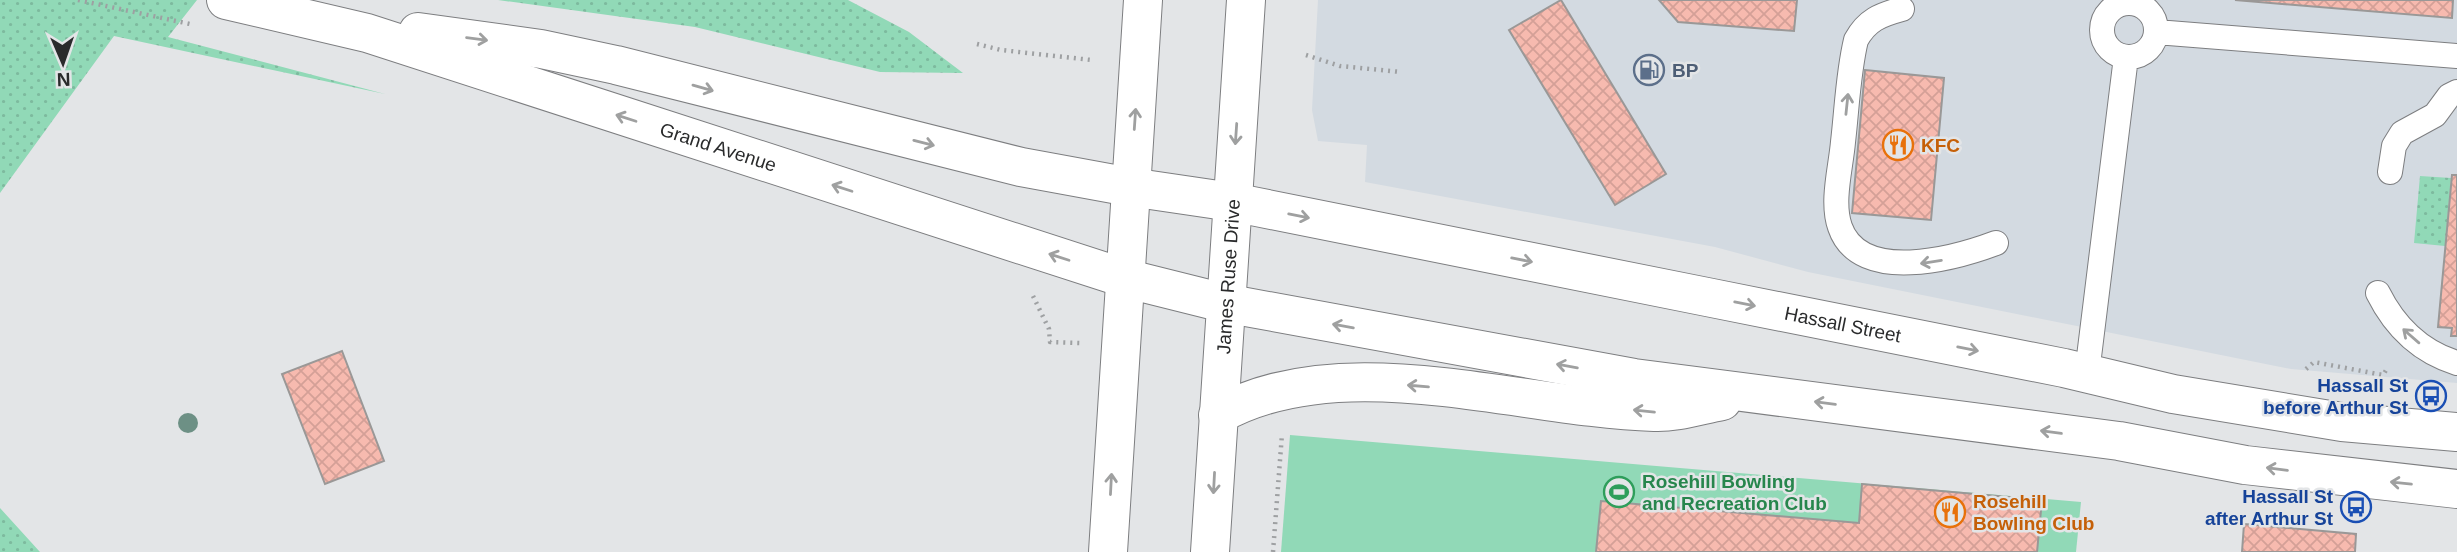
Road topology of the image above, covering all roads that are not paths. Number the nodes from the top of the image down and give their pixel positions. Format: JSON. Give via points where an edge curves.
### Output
{"nodes":[{"id":1,"x":1143,"y":0,"type":"edge"},
{"id":2,"x":1246,"y":0,"type":"edge"},
{"id":3,"x":2131,"y":1,"type":"edge"},
{"id":4,"x":1902,"y":9,"type":"dead end"},
{"id":5,"x":214,"y":13,"type":"edge"},
{"id":6,"x":312,"y":18,"type":"junction"},
{"id":7,"x":2156,"y":32,"type":"junction"},
{"id":8,"x":2457,"y":56,"type":"edge"},
{"id":9,"x":2126,"y":57,"type":"junction"},
{"id":10,"x":2457,"y":92,"type":"edge"},
{"id":11,"x":2446,"y":115,"type":"edge"},
{"id":12,"x":2390,"y":172,"type":"dead end"},
{"id":13,"x":1130,"y":187,"type":"junction"},
{"id":14,"x":1232,"y":202,"type":"junction"},
{"id":15,"x":1996,"y":243,"type":"dead end"},
{"id":16,"x":1124,"y":278,"type":"junction"},
{"id":17,"x":2378,"y":293,"type":"dead end"},
{"id":18,"x":1224,"y":303,"type":"junction"},
{"id":19,"x":2457,"y":363,"type":"edge"},
{"id":20,"x":2087,"y":373,"type":"junction"},
{"id":21,"x":1759,"y":395,"type":"junction"},
{"id":22,"x":1218,"y":415,"type":"junction"},
{"id":23,"x":2457,"y":432,"type":"edge"},
{"id":24,"x":2457,"y":489,"type":"edge"},
{"id":25,"x":1108,"y":552,"type":"edge"},
{"id":26,"x":1210,"y":552,"type":"edge"}],
"edges":[{"from":13,"to":1,"type":"main road","one_way":true},
{"from":2,"to":14,"type":"main road","name":"James Ruse Drive","one_way":true},
{"from":3,"to":7,"type":"lane","via":[[2147,9]]},
{"from":3,"to":9,"type":"lane","via":[[2115,6],[2102,27],[2105,44]]},
{"from":15,"to":4,"type":"lane","one_way":true,"via":[[1924,264],[1897,263],[1854,247],[1840,229],[1839,182],[1856,40],[1879,15]]},
{"from":5,"to":6,"type":"main road","name":"Grand Avenue"},
{"from":6,"to":13,"type":"main road","name":"Grand Avenue","one_way":true,"via":[[541,49],[1021,167]]},
{"from":16,"to":6,"type":"main road","name":"Grand Avenue","one_way":true},
{"from":7,"to":8,"type":"lane"},
{"from":7,"to":9,"type":"lane","via":[[2143,54]]},
{"from":9,"to":20,"type":"lane"},
{"from":10,"to":11,"type":"lane","via":[[2449,96]]},
{"from":11,"to":12,"type":"lane","via":[[2402,133],[2394,146]]},
{"from":13,"to":14,"type":"main road","name":"Hassall Street"},
{"from":13,"to":16,"type":"main road"},
{"from":14,"to":18,"type":"main road","name":"James Ruse Drive"},
{"from":14,"to":20,"type":"main road","name":"Hassall Street","one_way":true},
{"from":16,"to":18,"type":"main road","name":"Grand Avenue"},
{"from":25,"to":16,"type":"main road","one_way":true},
{"from":19,"to":17,"type":"lane","one_way":true,"via":[[2434,356],[2406,334]]},
{"from":21,"to":18,"type":"main road","one_way":true,"via":[[1634,378]]},
{"from":18,"to":22,"type":"main road","name":"James Ruse Drive"},
{"from":20,"to":23,"type":"main road","name":"Hassall Street","via":[[2253,408]]},
{"from":21,"to":22,"type":"main road","one_way":true,"via":[[1656,412],[1410,385],[1325,384],[1272,392]]},
{"from":24,"to":21,"type":"main road","one_way":true,"via":[[2258,466],[2119,441]]},
{"from":22,"to":26,"type":"main road","name":"James Ruse Drive","one_way":true}]}
